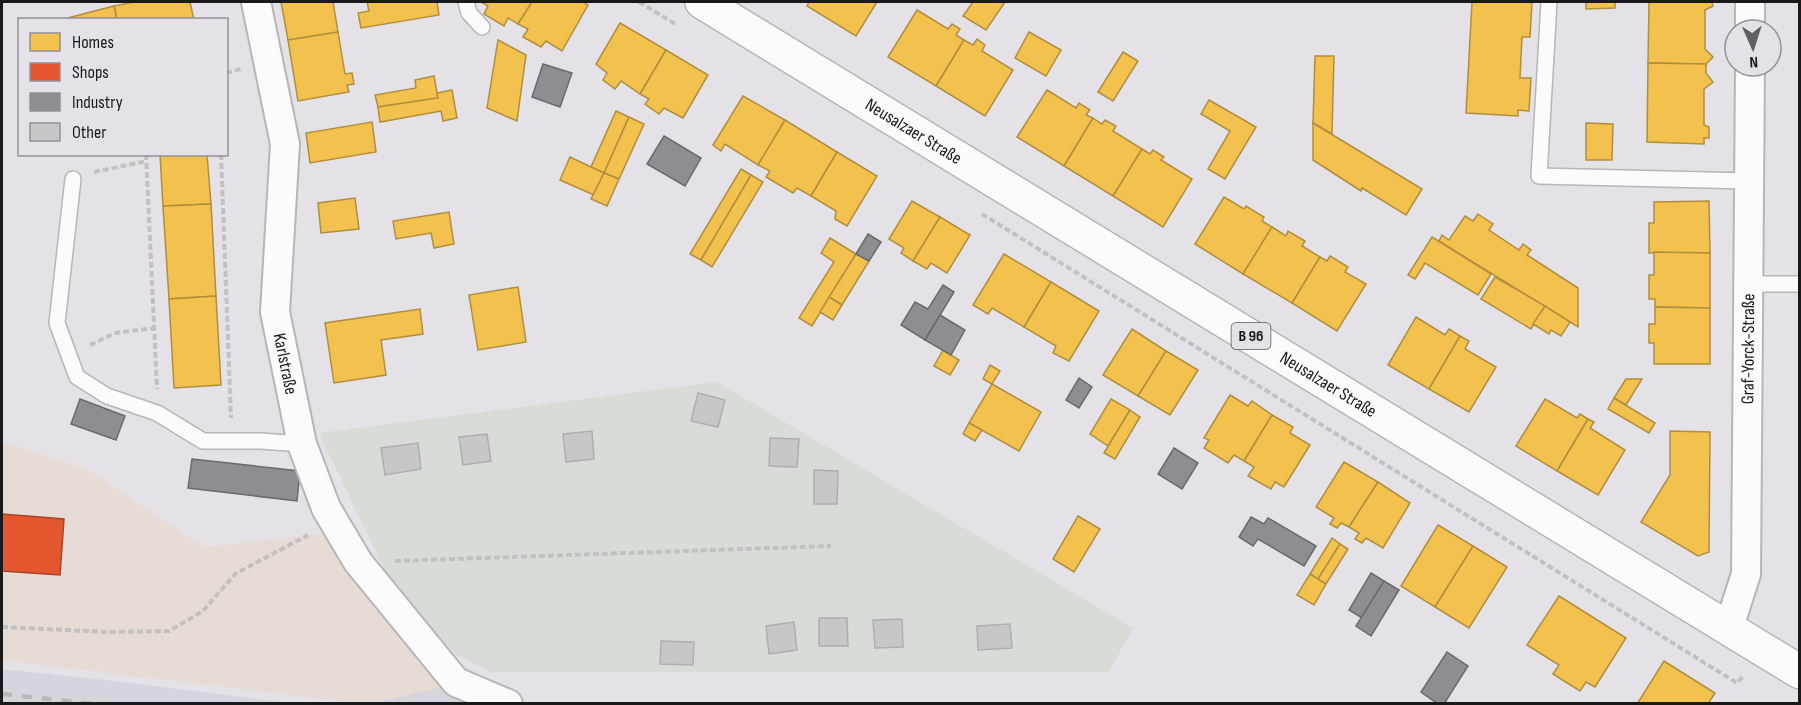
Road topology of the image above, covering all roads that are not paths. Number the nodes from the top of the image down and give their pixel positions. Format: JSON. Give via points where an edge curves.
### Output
{"nodes":[{"id":1,"x":256,"y":2,"type":"edge"},
{"id":2,"x":466,"y":2,"type":"edge"},
{"id":3,"x":702,"y":2,"type":"edge"},
{"id":4,"x":1549,"y":2,"type":"edge"},
{"id":5,"x":1750,"y":2,"type":"edge"},
{"id":6,"x":1750,"y":18,"type":"edge"},
{"id":7,"x":482,"y":27,"type":"dead end"},
{"id":8,"x":1750,"y":78,"type":"edge"},
{"id":9,"x":73,"y":179,"type":"road end"},
{"id":10,"x":1749,"y":181,"type":"junction"},
{"id":11,"x":1749,"y":284,"type":"junction"},
{"id":12,"x":1800,"y":284,"type":"edge"},
{"id":13,"x":302,"y":444,"type":"junction"},
{"id":14,"x":1728,"y":630,"type":"junction"},
{"id":15,"x":1800,"y":672,"type":"edge"},
{"id":16,"x":508,"y":704,"type":"edge"}],
"edges":[{"from":1,"to":13,"type":"street","name":"Karlstraße","via":[[285,144],[275,312]]},
{"from":2,"to":7,"type":"lane","via":[[469,13]]},
{"from":3,"to":14,"type":"main road","name":"Neusalzaer Straße","number":"B 96"},
{"from":4,"to":10,"type":"lane","via":[[1539,176]]},
{"from":5,"to":6,"type":"street"},
{"from":8,"to":10,"type":"street","name":"Graf-Yorck-Straße"},
{"from":9,"to":13,"type":"lane","via":[[57,323],[77,377],[107,396],[158,413],[203,441]]},
{"from":10,"to":11,"type":"street","name":"Graf-Yorck-Straße"},
{"from":11,"to":12,"type":"lane"},
{"from":11,"to":14,"type":"street","name":"Graf-Yorck-Straße","via":[[1746,574]]},
{"from":13,"to":16,"type":"street","name":"Karlstraße","via":[[333,521],[358,562],[456,682]]},
{"from":14,"to":15,"type":"main road","name":"Neusalzaer Straße","number":"B 96"}]}
